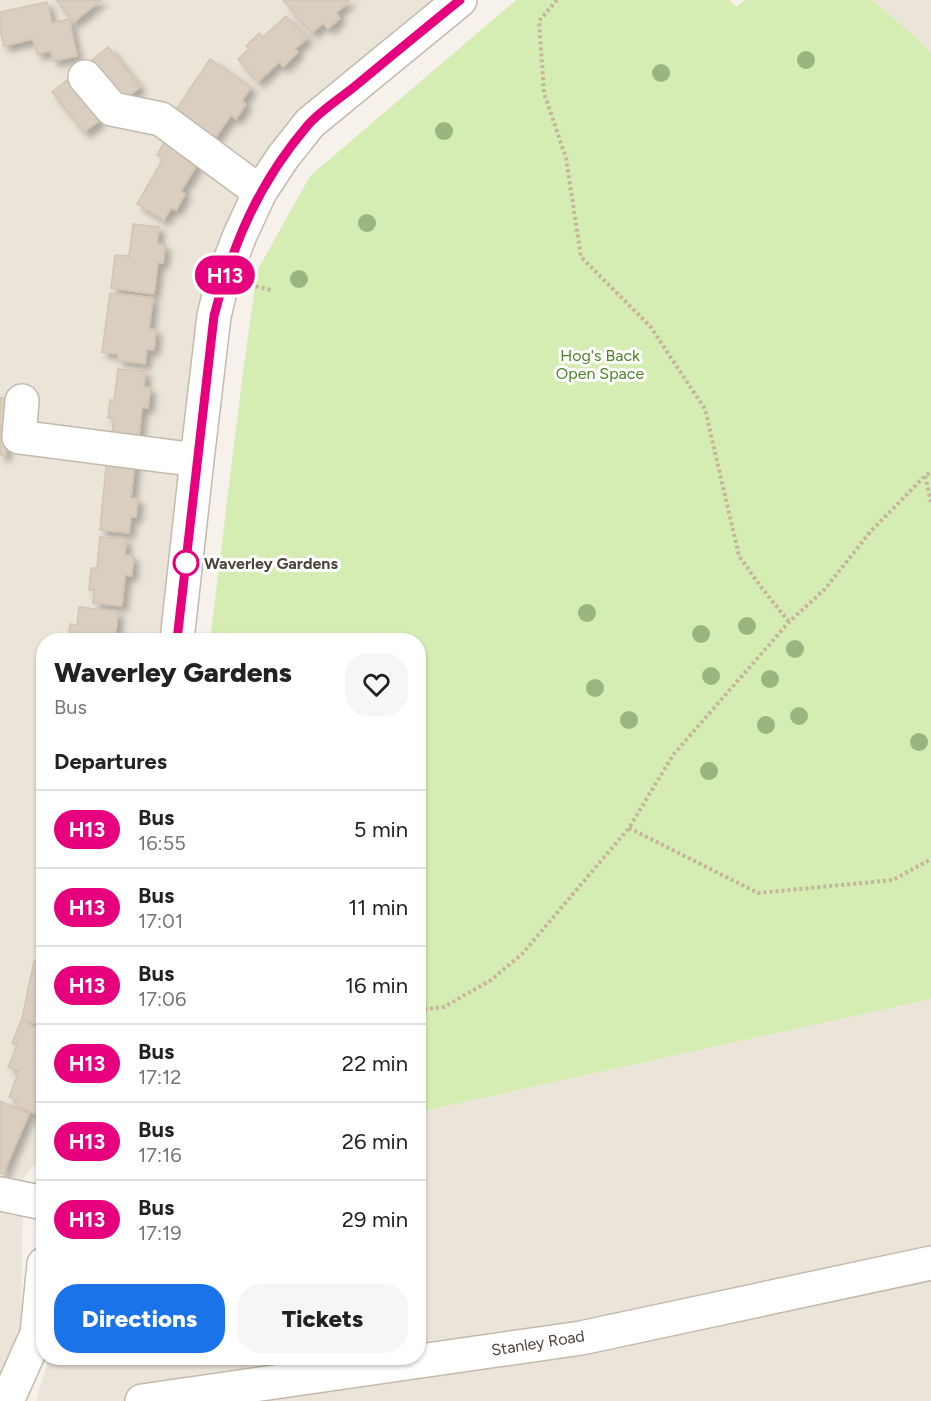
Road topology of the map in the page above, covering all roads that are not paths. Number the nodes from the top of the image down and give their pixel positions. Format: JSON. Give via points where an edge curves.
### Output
{"nodes":[{"id":1,"x":460,"y":0,"type":"edge"},
{"id":2,"x":85,"y":77,"type":"dead end"},
{"id":3,"x":260,"y":192,"type":"junction"},
{"id":4,"x":22,"y":401,"type":"dead end"},
{"id":5,"x":197,"y":460,"type":"junction"},
{"id":6,"x":178,"y":633,"type":"edge"},
{"id":7,"x":0,"y":1194,"type":"edge"},
{"id":8,"x":36,"y":1201,"type":"edge"},
{"id":9,"x":931,"y":1263,"type":"edge"},
{"id":10,"x":36,"y":1339,"type":"edge"},
{"id":11,"x":426,"y":1360,"type":"edge"},
{"id":12,"x":393,"y":1365,"type":"edge"},
{"id":13,"x":7,"y":1401,"type":"edge"},
{"id":14,"x":142,"y":1401,"type":"edge"}],
"edges":[{"from":1,"to":3,"type":"street","via":[[310,123]]},
{"from":2,"to":3,"type":"street","via":[[111,109],[161,119]]},
{"from":3,"to":5,"type":"street","via":[[223,279],[214,316]]},
{"from":4,"to":5,"type":"street","via":[[19,437]]},
{"from":5,"to":6,"type":"street"},
{"from":7,"to":8,"type":"street"},
{"from":9,"to":11,"type":"street","name":"Stanley Road","via":[[581,1338]]},
{"from":10,"to":13,"type":"street"},
{"from":12,"to":14,"type":"street","name":"Stanley Road"}]}
